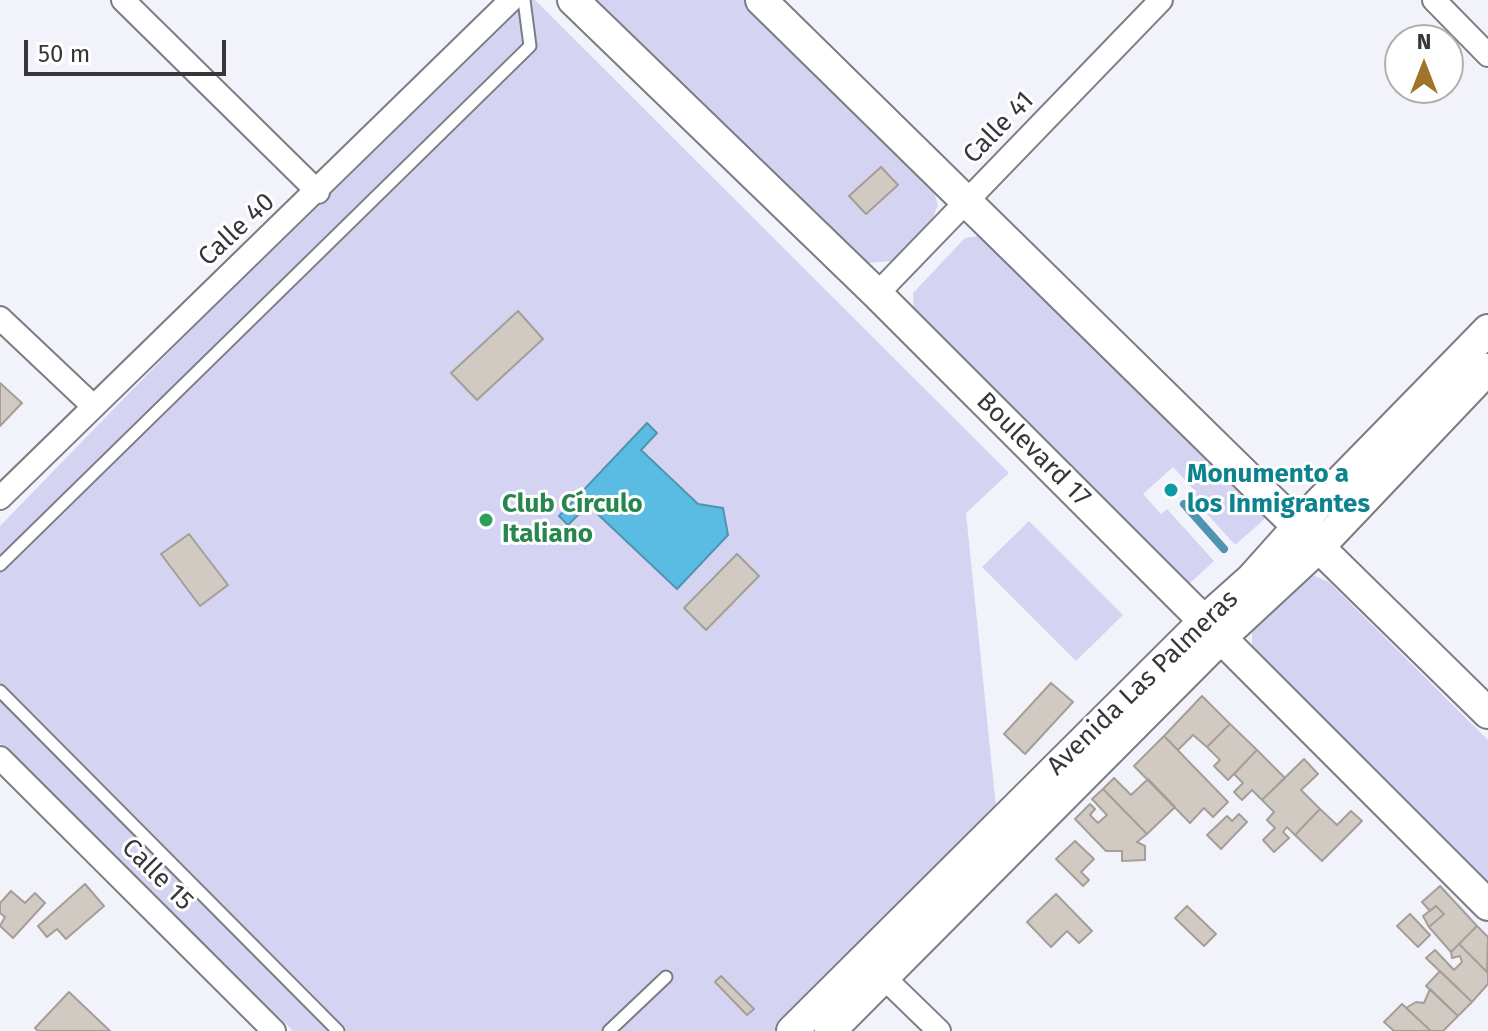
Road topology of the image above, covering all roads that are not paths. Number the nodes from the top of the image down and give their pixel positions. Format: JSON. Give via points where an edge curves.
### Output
{"nodes":[{"id":1,"x":123,"y":0,"type":"edge"},
{"id":2,"x":511,"y":0,"type":"edge"},
{"id":3,"x":524,"y":0,"type":"edge"},
{"id":4,"x":573,"y":0,"type":"edge"},
{"id":5,"x":761,"y":0,"type":"edge"},
{"id":6,"x":1161,"y":0,"type":"edge"},
{"id":7,"x":1434,"y":0,"type":"edge"},
{"id":8,"x":1488,"y":55,"type":"edge"},
{"id":9,"x":318,"y":192,"type":"junction"},
{"id":10,"x":965,"y":203,"type":"junction"},
{"id":11,"x":877,"y":294,"type":"junction"},
{"id":12,"x":0,"y":318,"type":"edge"},
{"id":13,"x":1488,"y":330,"type":"edge"},
{"id":14,"x":1488,"y":369,"type":"edge"},
{"id":15,"x":92,"y":405,"type":"junction"},
{"id":16,"x":0,"y":498,"type":"edge"},
{"id":17,"x":1308,"y":537,"type":"junction"},
{"id":18,"x":0,"y":565,"type":"edge"},
{"id":19,"x":1213,"y":629,"type":"junction"},
{"id":20,"x":0,"y":691,"type":"edge"},
{"id":21,"x":1488,"y":713,"type":"edge"},
{"id":22,"x":0,"y":758,"type":"edge"},
{"id":23,"x":1488,"y":905,"type":"edge"},
{"id":24,"x":874,"y":967,"type":"junction"},
{"id":25,"x":666,"y":977,"type":"dead end"},
{"id":26,"x":274,"y":1031,"type":"edge"},
{"id":27,"x":338,"y":1031,"type":"edge"},
{"id":28,"x":609,"y":1031,"type":"edge"},
{"id":29,"x":792,"y":1031,"type":"edge"},
{"id":30,"x":830,"y":1031,"type":"edge"},
{"id":31,"x":939,"y":1031,"type":"edge"}],
"edges":[{"from":1,"to":9,"type":"street"},
{"from":2,"to":9,"type":"street","name":"Calle 40"},
{"from":3,"to":18,"type":"lane","via":[[530,46]]},
{"from":4,"to":11,"type":"main road","name":"Boulevard 17"},
{"from":5,"to":10,"type":"main road"},
{"from":6,"to":10,"type":"street","name":"Calle 41"},
{"from":7,"to":8,"type":"street"},
{"from":9,"to":15,"type":"street","name":"Calle 40"},
{"from":10,"to":11,"type":"street","name":"Calle 41"},
{"from":10,"to":17,"type":"main road"},
{"from":11,"to":19,"type":"main road","name":"Boulevard 17"},
{"from":12,"to":15,"type":"street"},
{"from":13,"to":17,"type":"main road","name":"Avenida Las Palmeras"},
{"from":14,"to":17,"type":"main road","name":"Avenida Las Palmeras"},
{"from":15,"to":16,"type":"street","name":"Calle 40"},
{"from":17,"to":19,"type":"main road","name":"Avenida Las Palmeras","via":[[1251,579]]},
{"from":17,"to":21,"type":"main road"},
{"from":19,"to":23,"type":"main road","name":"Boulevard 17"},
{"from":19,"to":24,"type":"main road","name":"Avenida Las Palmeras"},
{"from":20,"to":27,"type":"lane"},
{"from":22,"to":26,"type":"street","name":"Calle 15"},
{"from":24,"to":29,"type":"main road","name":"Avenida Las Palmeras"},
{"from":24,"to":30,"type":"main road","name":"Avenida Las Palmeras"},
{"from":24,"to":31,"type":"street"},
{"from":25,"to":28,"type":"lane"}]}
